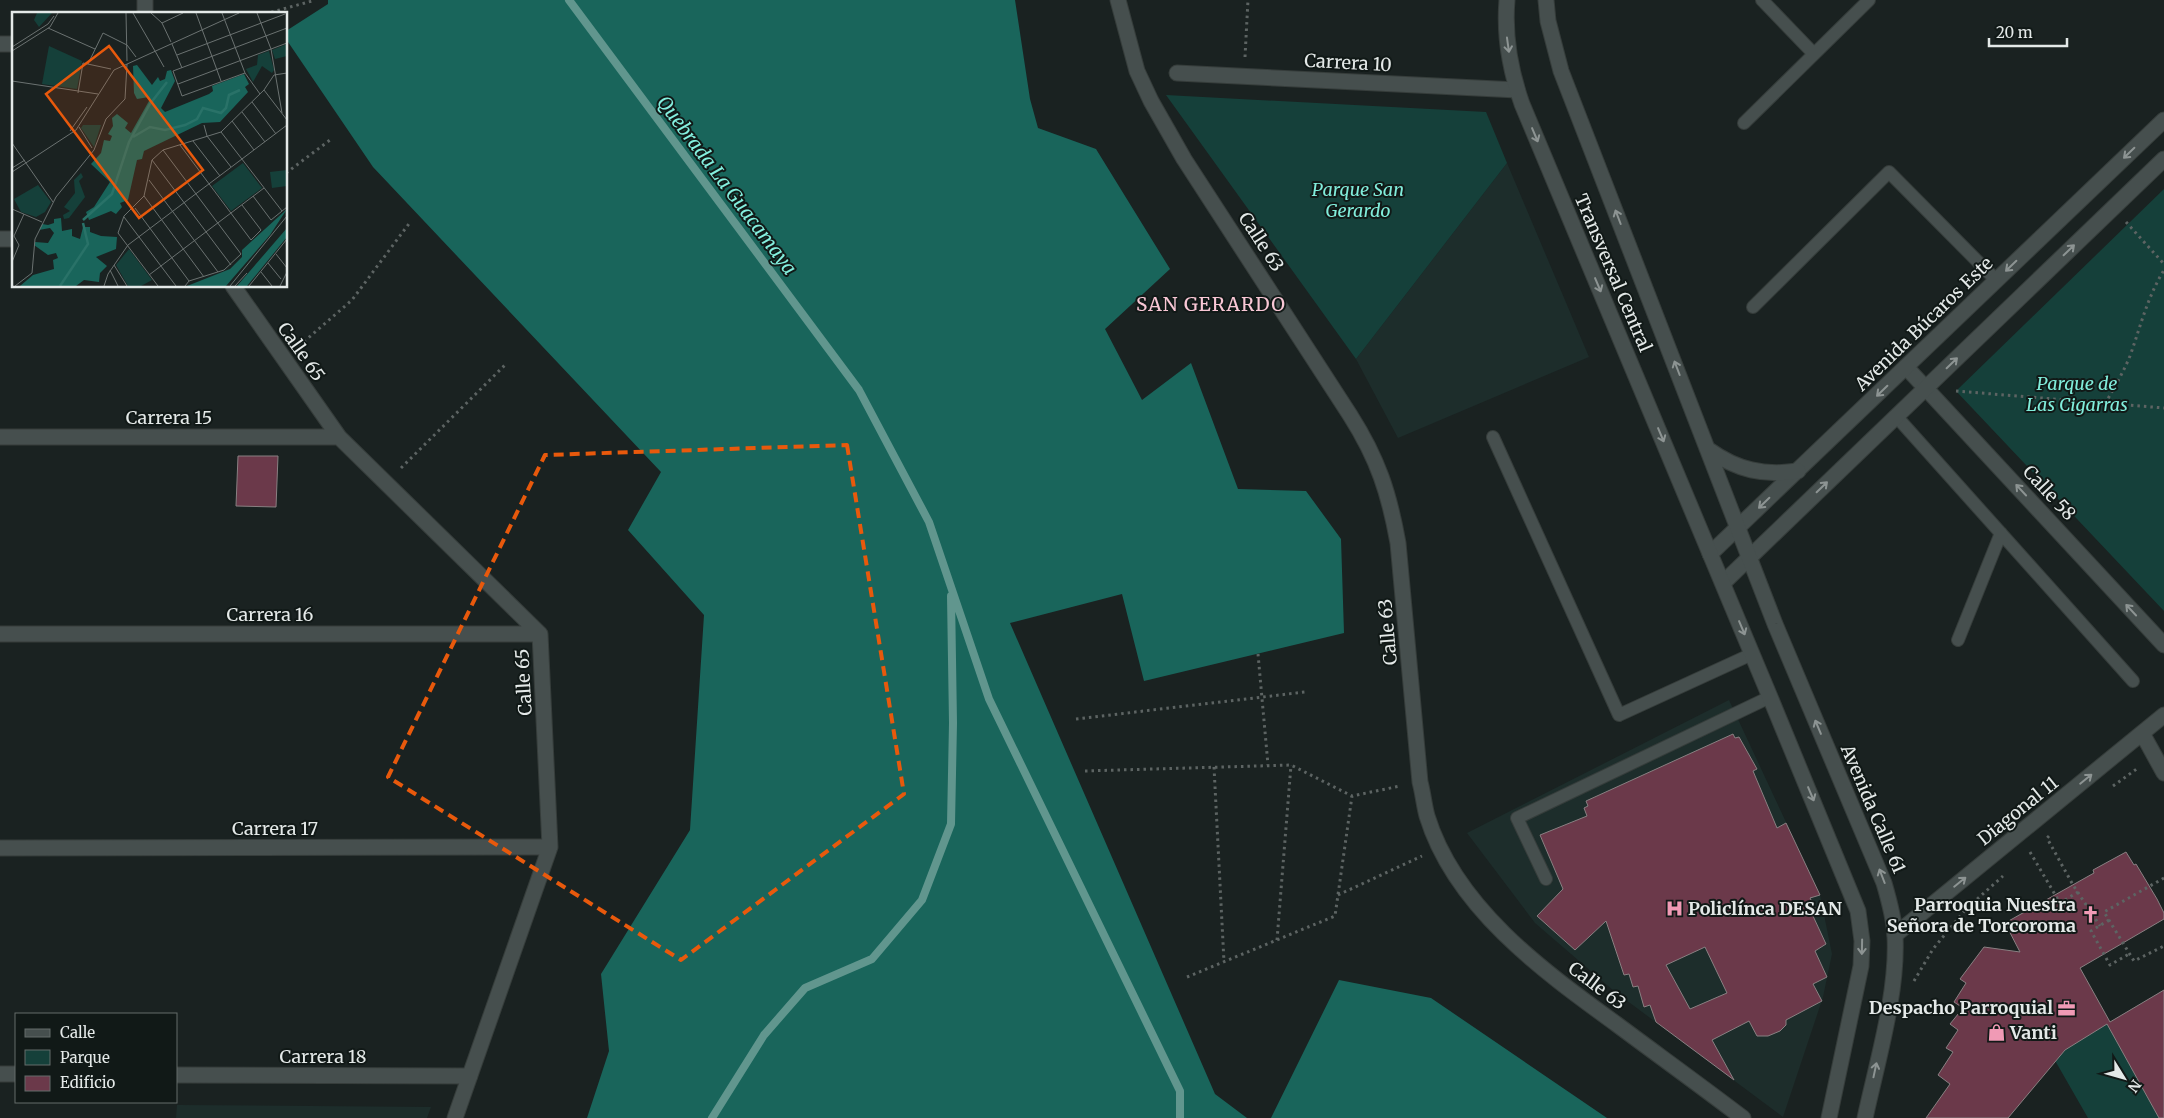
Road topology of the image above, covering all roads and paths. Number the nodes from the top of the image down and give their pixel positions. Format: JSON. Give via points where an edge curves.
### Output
{"nodes":[{"id":1,"x":1118,"y":0,"type":"edge"},
{"id":2,"x":1248,"y":0,"type":"edge"},
{"id":3,"x":1507,"y":0,"type":"edge"},
{"id":4,"x":1546,"y":0,"type":"edge"},
{"id":5,"x":1762,"y":0,"type":"edge"},
{"id":6,"x":1869,"y":0,"type":"edge"},
{"id":7,"x":312,"y":2,"type":"dead end"},
{"id":8,"x":273,"y":12,"type":"edge"},
{"id":9,"x":1814,"y":54,"type":"junction"},
{"id":10,"x":1176,"y":73,"type":"dead end"},
{"id":11,"x":1244,"y":76,"type":"junction"},
{"id":12,"x":1517,"y":90,"type":"junction"},
{"id":13,"x":2164,"y":120,"type":"edge"},
{"id":14,"x":1744,"y":123,"type":"dead end"},
{"id":15,"x":330,"y":140,"type":"dead end"},
{"id":16,"x":2164,"y":159,"type":"edge"},
{"id":17,"x":288,"y":172,"type":"edge"},
{"id":18,"x":2113,"y":208,"type":"junction"},
{"id":19,"x":411,"y":221,"type":"dead end"},
{"id":20,"x":2164,"y":264,"type":"edge"},
{"id":21,"x":2164,"y":270,"type":"edge"},
{"id":22,"x":1996,"y":280,"type":"junction"},
{"id":23,"x":233,"y":288,"type":"edge"},
{"id":24,"x":1753,"y":307,"type":"dead end"},
{"id":25,"x":283,"y":359,"type":"junction"},
{"id":26,"x":507,"y":363,"type":"dead end"},
{"id":27,"x":1906,"y":367,"type":"junction"},
{"id":28,"x":1926,"y":388,"type":"junction"},
{"id":29,"x":2105,"y":404,"type":"junction"},
{"id":30,"x":2164,"y":408,"type":"edge"},
{"id":31,"x":1896,"y":416,"type":"junction"},
{"id":32,"x":0,"y":436,"type":"edge"},
{"id":33,"x":339,"y":436,"type":"junction"},
{"id":34,"x":1494,"y":437,"type":"dead end"},
{"id":35,"x":1709,"y":450,"type":"junction"},
{"id":36,"x":1798,"y":471,"type":"junction"},
{"id":37,"x":386,"y":483,"type":"junction"},
{"id":38,"x":1738,"y":528,"type":"junction"},
{"id":39,"x":2001,"y":533,"type":"junction"},
{"id":40,"x":1710,"y":554,"type":"junction"},
{"id":41,"x":1749,"y":558,"type":"junction"},
{"id":42,"x":1723,"y":583,"type":"junction"},
{"id":43,"x":0,"y":634,"type":"edge"},
{"id":44,"x":540,"y":634,"type":"junction"},
{"id":45,"x":1958,"y":640,"type":"dead end"},
{"id":46,"x":2164,"y":645,"type":"edge"},
{"id":47,"x":1258,"y":654,"type":"dead end"},
{"id":48,"x":1752,"y":654,"type":"junction"},
{"id":49,"x":2133,"y":681,"type":"dead end"},
{"id":50,"x":1304,"y":692,"type":"dead end"},
{"id":51,"x":1262,"y":697,"type":"junction"},
{"id":52,"x":1770,"y":697,"type":"junction"},
{"id":53,"x":2164,"y":715,"type":"edge"},
{"id":54,"x":1076,"y":719,"type":"dead end"},
{"id":55,"x":2142,"y":733,"type":"junction"},
{"id":56,"x":1268,"y":765,"type":"junction"},
{"id":57,"x":1291,"y":765,"type":"junction"},
{"id":58,"x":1214,"y":767,"type":"junction"},
{"id":59,"x":2160,"y":767,"type":"edge"},
{"id":60,"x":1085,"y":771,"type":"dead end"},
{"id":61,"x":1420,"y":782,"type":"junction"},
{"id":62,"x":2110,"y":788,"type":"dead end"},
{"id":63,"x":1352,"y":796,"type":"junction"},
{"id":64,"x":2054,"y":832,"type":"dead end"},
{"id":65,"x":2047,"y":838,"type":"junction"},
{"id":66,"x":2042,"y":842,"type":"dead end"},
{"id":67,"x":550,"y":847,"type":"junction"},
{"id":68,"x":0,"y":848,"type":"edge"},
{"id":69,"x":1440,"y":848,"type":"junction"},
{"id":70,"x":2036,"y":848,"type":"dead end"},
{"id":71,"x":2030,"y":852,"type":"junction"},
{"id":72,"x":2023,"y":859,"type":"dead end"},
{"id":73,"x":2009,"y":871,"type":"dead end"},
{"id":74,"x":2164,"y":878,"type":"edge"},
{"id":75,"x":1546,"y":879,"type":"dead end"},
{"id":76,"x":2078,"y":892,"type":"junction"},
{"id":77,"x":1338,"y":895,"type":"junction"},
{"id":78,"x":2109,"y":920,"type":"junction"},
{"id":79,"x":2100,"y":926,"type":"junction"},
{"id":80,"x":1895,"y":935,"type":"junction"},
{"id":81,"x":1277,"y":940,"type":"junction"},
{"id":82,"x":2164,"y":946,"type":"edge"},
{"id":83,"x":2129,"y":954,"type":"junction"},
{"id":84,"x":1224,"y":962,"type":"junction"},
{"id":85,"x":1187,"y":977,"type":"dead end"},
{"id":86,"x":1910,"y":988,"type":"dead end"},
{"id":87,"x":0,"y":1074,"type":"edge"},
{"id":88,"x":15,"y":1074,"type":"edge"},
{"id":89,"x":178,"y":1074,"type":"edge"},
{"id":90,"x":470,"y":1076,"type":"junction"},
{"id":91,"x":455,"y":1118,"type":"edge"},
{"id":92,"x":1743,"y":1118,"type":"edge"},
{"id":93,"x":1829,"y":1118,"type":"edge"},
{"id":94,"x":1865,"y":1118,"type":"edge"}],
"edges":[{"from":1,"to":61,"type":"street","name":"Calle 63","via":[[1137,71],[1151,101],[1184,158],[1366,440],[1380,471],[1391,504],[1398,543]]},
{"from":2,"to":11,"type":"path"},
{"from":3,"to":12,"type":"street","name":"Transversal Central","one_way":true,"via":[[1507,38]]},
{"from":35,"to":4,"type":"street","name":"Transversal Central","one_way":true,"via":[[1561,71]]},
{"from":5,"to":9,"type":"lane"},
{"from":6,"to":9,"type":"lane"},
{"from":7,"to":8,"type":"path"},
{"from":9,"to":14,"type":"lane"},
{"from":10,"to":11,"type":"street","name":"Carrera 10"},
{"from":11,"to":12,"type":"street","name":"Carrera 10"},
{"from":12,"to":40,"type":"street","name":"Transversal Central","one_way":true},
{"from":13,"to":22,"type":"street","name":"Avenida Búcaros Este","one_way":true},
{"from":15,"to":17,"type":"path"},
{"from":16,"to":18,"type":"street"},
{"from":18,"to":20,"type":"path"},
{"from":28,"to":18,"type":"street","one_way":true},
{"from":19,"to":25,"type":"path","via":[[352,300]]},
{"from":21,"to":29,"type":"path","via":[[2151,292],[2119,380]]},
{"from":22,"to":24,"type":"lane","via":[[1889,172]]},
{"from":22,"to":27,"type":"street","name":"Avenida Búcaros Este"},
{"from":23,"to":25,"type":"street","name":"Calle 65"},
{"from":25,"to":33,"type":"street","name":"Calle 65"},
{"from":26,"to":37,"type":"path"},
{"from":27,"to":28,"type":"street","name":"Calle 58"},
{"from":27,"to":36,"type":"street","name":"Avenida Búcaros Este","one_way":true},
{"from":28,"to":29,"type":"path"},
{"from":28,"to":31,"type":"street"},
{"from":46,"to":28,"type":"street","name":"Calle 58","one_way":true},
{"from":29,"to":30,"type":"path"},
{"from":31,"to":39,"type":"lane"},
{"from":41,"to":31,"type":"street","one_way":true},
{"from":32,"to":33,"type":"street","name":"Carrera 15"},
{"from":33,"to":37,"type":"street","name":"Calle 65"},
{"from":34,"to":48,"type":"lane","via":[[1619,714]]},
{"from":35,"to":36,"type":"street","via":[[1746,470],[1780,474]]},
{"from":35,"to":38,"type":"street","name":"Transversal Central"},
{"from":36,"to":38,"type":"street","name":"Avenida Búcaros Este","one_way":true},
{"from":37,"to":44,"type":"street","name":"Calle 65"},
{"from":38,"to":40,"type":"street","name":"Avenida Búcaros Este"},
{"from":38,"to":41,"type":"street","name":"Avenida Calle 61"},
{"from":39,"to":45,"type":"lane"},
{"from":39,"to":49,"type":"lane"},
{"from":40,"to":42,"type":"street"},
{"from":41,"to":42,"type":"street"},
{"from":80,"to":41,"type":"street","name":"Avenida Calle 61","one_way":true,"via":[[1884,883]]},
{"from":42,"to":48,"type":"street","one_way":true},
{"from":43,"to":44,"type":"street","name":"Carrera 16"},
{"from":44,"to":67,"type":"street","name":"Calle 65"},
{"from":47,"to":51,"type":"path"},
{"from":48,"to":52,"type":"street"},
{"from":50,"to":51,"type":"path"},
{"from":51,"to":54,"type":"path"},
{"from":51,"to":56,"type":"path"},
{"from":52,"to":75,"type":"lane","via":[[1517,818]]},
{"from":52,"to":93,"type":"street","one_way":true,"via":[[1847,882],[1860,923],[1861,966]]},
{"from":53,"to":55,"type":"street","name":"Diagonal 11"},
{"from":55,"to":59,"type":"street"},
{"from":80,"to":55,"type":"street","name":"Diagonal 11","one_way":true},
{"from":56,"to":57,"type":"path"},
{"from":56,"to":58,"type":"path"},
{"from":57,"to":63,"type":"path"},
{"from":57,"to":81,"type":"path"},
{"from":58,"to":60,"type":"path"},
{"from":58,"to":84,"type":"path"},
{"from":59,"to":62,"type":"path","via":[[2149,760]]},
{"from":61,"to":63,"type":"path"},
{"from":61,"to":69,"type":"street","name":"Calle 63","via":[[1427,816]]},
{"from":63,"to":77,"type":"path"},
{"from":64,"to":65,"type":"path"},
{"from":65,"to":66,"type":"path"},
{"from":65,"to":76,"type":"path"},
{"from":67,"to":68,"type":"street","name":"Carrera 17"},
{"from":67,"to":90,"type":"street","name":"Calle 65"},
{"from":69,"to":77,"type":"path"},
{"from":69,"to":92,"type":"street","name":"Calle 63","via":[[1460,880],[1512,942],[1549,974]]},
{"from":70,"to":71,"type":"path"},
{"from":71,"to":72,"type":"path"},
{"from":71,"to":76,"type":"path","via":[[2060,903]]},
{"from":73,"to":86,"type":"path","via":[[1966,908],[1932,949]]},
{"from":74,"to":78,"type":"path","via":[[2104,912]]},
{"from":76,"to":79,"type":"path"},
{"from":77,"to":81,"type":"path","via":[[1335,916]]},
{"from":78,"to":79,"type":"path"},
{"from":78,"to":83,"type":"path"},
{"from":79,"to":83,"type":"path","via":[[2090,931],[2110,965]]},
{"from":94,"to":80,"type":"street","name":"Avenida Calle 61","one_way":true,"via":[[1891,991]]},
{"from":81,"to":84,"type":"path"},
{"from":82,"to":83,"type":"path","via":[[2134,961]]},
{"from":84,"to":85,"type":"path"},
{"from":87,"to":88,"type":"street"},
{"from":89,"to":90,"type":"street","name":"Carrera 18"},
{"from":90,"to":91,"type":"street","name":"Calle 65"}]}
